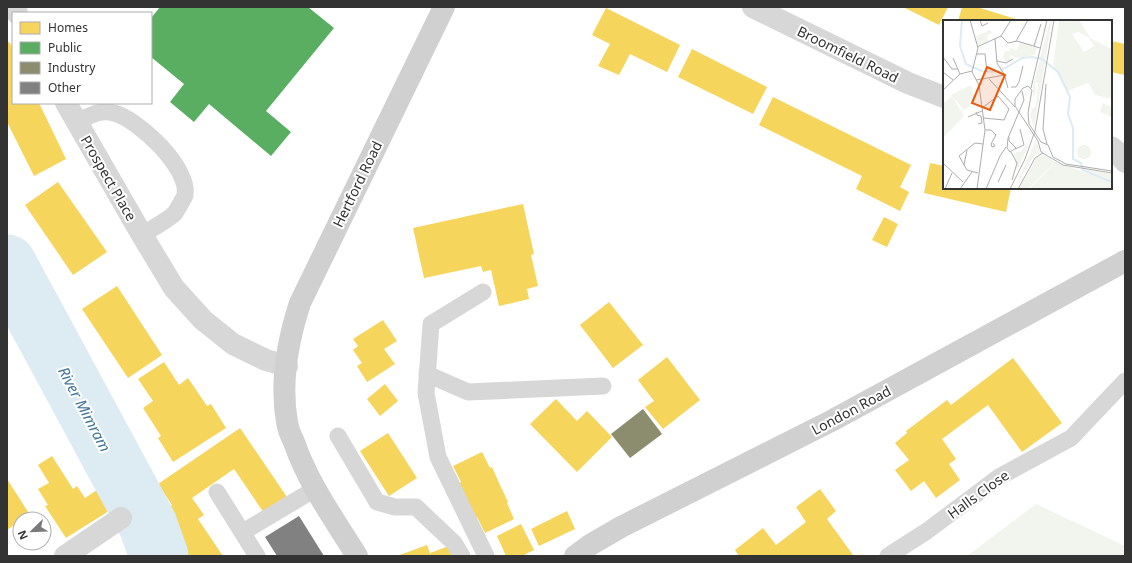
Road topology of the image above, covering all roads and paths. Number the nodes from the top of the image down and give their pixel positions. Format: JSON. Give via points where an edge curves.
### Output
{"nodes":[{"id":1,"x":444,"y":7,"type":"edge"},
{"id":2,"x":753,"y":7,"type":"edge"},
{"id":3,"x":943,"y":96,"type":"edge"},
{"id":4,"x":67,"y":104,"type":"edge"},
{"id":5,"x":77,"y":122,"type":"junction"},
{"id":6,"x":1112,"y":148,"type":"edge"},
{"id":7,"x":1125,"y":162,"type":"edge"},
{"id":8,"x":142,"y":235,"type":"junction"},
{"id":9,"x":1125,"y":261,"type":"edge"},
{"id":10,"x":483,"y":292,"type":"dead end"},
{"id":11,"x":286,"y":366,"type":"junction"},
{"id":12,"x":427,"y":374,"type":"junction"},
{"id":13,"x":1125,"y":381,"type":"edge"},
{"id":14,"x":603,"y":386,"type":"dead end"},
{"id":15,"x":338,"y":436,"type":"dead end"},
{"id":16,"x":315,"y":489,"type":"junction"},
{"id":17,"x":217,"y":492,"type":"dead end"},
{"id":18,"x":121,"y":518,"type":"dead end"},
{"id":19,"x":243,"y":532,"type":"junction"},
{"id":20,"x":65,"y":556,"type":"edge"},
{"id":21,"x":257,"y":556,"type":"edge"},
{"id":22,"x":357,"y":556,"type":"edge"},
{"id":23,"x":462,"y":556,"type":"edge"},
{"id":24,"x":486,"y":556,"type":"edge"},
{"id":25,"x":575,"y":556,"type":"edge"},
{"id":26,"x":888,"y":556,"type":"edge"}],
"edges":[{"from":1,"to":11,"type":"street","name":"Hertford Road","via":[[300,303],[292,329]]},
{"from":2,"to":3,"type":"street","name":"Broomfield Road","via":[[908,83]]},
{"from":4,"to":5,"type":"street","name":"Prospect Place"},
{"from":5,"to":8,"type":"street","name":"Prospect Place"},
{"from":5,"to":8,"type":"lane","name":"Prospect Place","via":[[100,111],[129,119],[147,133],[177,166],[184,180],[186,195],[174,214]]},
{"from":6,"to":7,"type":"street"},
{"from":8,"to":11,"type":"street","name":"Prospect Place","via":[[174,288],[203,320],[233,344],[266,360]]},
{"from":9,"to":25,"type":"street","name":"London Road","via":[[833,420],[621,527]]},
{"from":10,"to":12,"type":"lane","via":[[431,324]]},
{"from":11,"to":16,"type":"street","via":[[284,396],[287,423]]},
{"from":12,"to":14,"type":"lane","via":[[468,392]]},
{"from":12,"to":24,"type":"lane","via":[[426,393],[438,457]]},
{"from":13,"to":26,"type":"lane","name":"Halls Close","via":[[1071,438],[999,477],[927,532]]},
{"from":15,"to":23,"type":"lane","via":[[377,502],[395,507],[416,507],[454,543]]},
{"from":16,"to":19,"type":"lane"},
{"from":16,"to":22,"type":"street"},
{"from":17,"to":19,"type":"lane"},
{"from":18,"to":20,"type":"street"},
{"from":19,"to":21,"type":"lane"}]}
